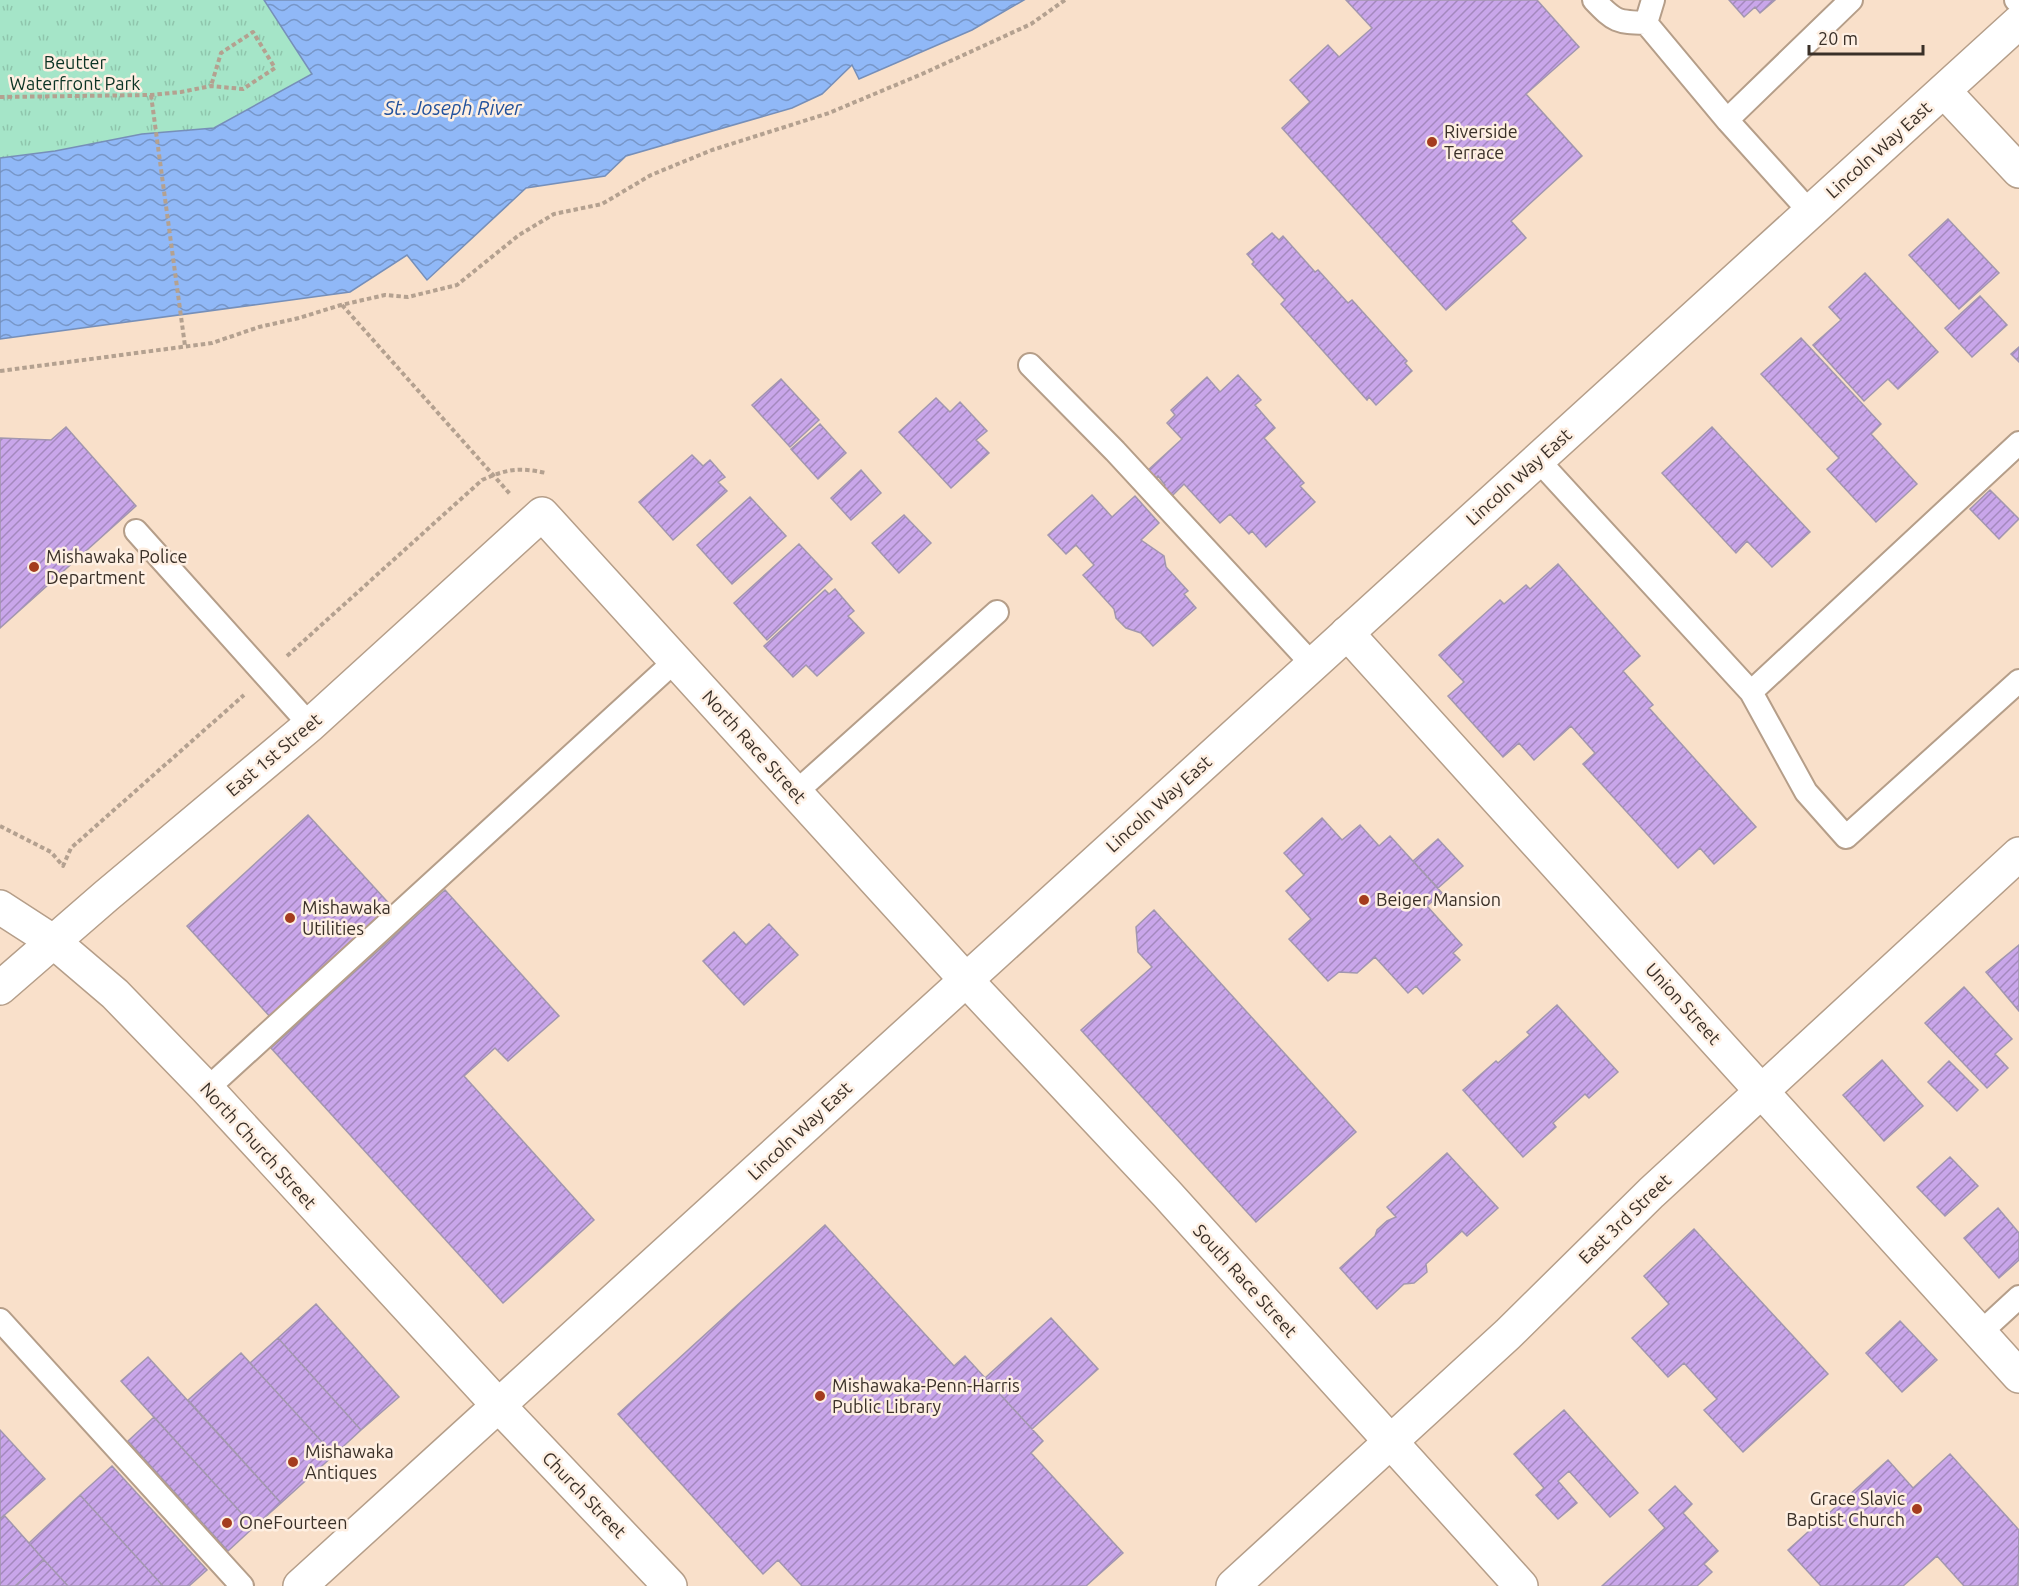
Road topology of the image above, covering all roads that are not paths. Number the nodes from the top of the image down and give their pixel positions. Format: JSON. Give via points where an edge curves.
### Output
{"nodes":[{"id":1,"x":1594,"y":0,"type":"edge"},
{"id":2,"x":1653,"y":0,"type":"edge"},
{"id":3,"x":1851,"y":0,"type":"edge"},
{"id":4,"x":2019,"y":22,"type":"edge"},
{"id":5,"x":1646,"y":23,"type":"junction"},
{"id":6,"x":1944,"y":91,"type":"junction"},
{"id":7,"x":1727,"y":120,"type":"junction"},
{"id":8,"x":2019,"y":171,"type":"edge"},
{"id":9,"x":1810,"y":212,"type":"junction"},
{"id":10,"x":1030,"y":365,"type":"dead end"},
{"id":11,"x":2019,"y":443,"type":"edge"},
{"id":12,"x":1538,"y":460,"type":"junction"},
{"id":13,"x":538,"y":518,"type":"joint"},
{"id":14,"x":136,"y":531,"type":"dead end"},
{"id":15,"x":997,"y":612,"type":"dead end"},
{"id":16,"x":1347,"y":633,"type":"junction"},
{"id":17,"x":675,"y":661,"type":"junction"},
{"id":18,"x":1312,"y":664,"type":"junction"},
{"id":19,"x":2019,"y":681,"type":"edge"},
{"id":20,"x":1751,"y":692,"type":"junction"},
{"id":21,"x":310,"y":724,"type":"junction"},
{"id":22,"x":795,"y":792,"type":"junction"},
{"id":23,"x":2019,"y":854,"type":"edge"},
{"id":24,"x":0,"y":907,"type":"edge"},
{"id":25,"x":54,"y":942,"type":"junction"},
{"id":26,"x":966,"y":980,"type":"junction"},
{"id":27,"x":0,"y":988,"type":"edge"},
{"id":28,"x":207,"y":1089,"type":"junction"},
{"id":29,"x":1761,"y":1091,"type":"junction"},
{"id":30,"x":2019,"y":1297,"type":"edge"},
{"id":31,"x":0,"y":1320,"type":"edge"},
{"id":32,"x":1980,"y":1333,"type":"junction"},
{"id":33,"x":2019,"y":1376,"type":"edge"},
{"id":34,"x":498,"y":1405,"type":"junction"},
{"id":35,"x":1390,"y":1441,"type":"junction"},
{"id":36,"x":242,"y":1586,"type":"edge"},
{"id":37,"x":300,"y":1586,"type":"edge"},
{"id":38,"x":670,"y":1586,"type":"edge"},
{"id":39,"x":1233,"y":1586,"type":"edge"},
{"id":40,"x":1521,"y":1586,"type":"edge"}],
"edges":[{"from":1,"to":5,"type":"lane","via":[[1616,20]]},
{"from":2,"to":5,"type":"lane"},
{"from":3,"to":7,"type":"lane"},
{"from":4,"to":6,"type":"street","name":"Lincoln Way East"},
{"from":5,"to":7,"type":"lane"},
{"from":6,"to":8,"type":"street"},
{"from":6,"to":9,"type":"street","name":"Lincoln Way East"},
{"from":7,"to":9,"type":"lane"},
{"from":9,"to":12,"type":"street","name":"Lincoln Way East"},
{"from":10,"to":18,"type":"lane"},
{"from":11,"to":20,"type":"lane"},
{"from":12,"to":16,"type":"street","name":"Lincoln Way East"},
{"from":12,"to":20,"type":"lane"},
{"from":13,"to":17,"type":"street","name":"North Race Street"},
{"from":13,"to":21,"type":"street","name":"East 1st Street"},
{"from":14,"to":21,"type":"lane"},
{"from":15,"to":22,"type":"lane"},
{"from":16,"to":18,"type":"street","name":"Lincoln Way East"},
{"from":16,"to":29,"type":"street","name":"Union Street"},
{"from":17,"to":22,"type":"street","name":"North Race Street"},
{"from":17,"to":28,"type":"lane"},
{"from":18,"to":26,"type":"street","name":"Lincoln Way East"},
{"from":19,"to":20,"type":"lane","via":[[1846,837],[1806,792]]},
{"from":21,"to":25,"type":"street","name":"East 1st Street"},
{"from":22,"to":26,"type":"street","name":"North Race Street"},
{"from":23,"to":29,"type":"street","name":"East 3rd Street"},
{"from":24,"to":25,"type":"street","name":"North Church Street"},
{"from":25,"to":27,"type":"street","name":"East 1st Street"},
{"from":25,"to":28,"type":"street","name":"North Church Street","via":[[115,994]]},
{"from":26,"to":34,"type":"street","name":"Lincoln Way East"},
{"from":26,"to":35,"type":"street","name":"South Race Street","via":[[1167,1194]]},
{"from":28,"to":34,"type":"street","name":"North Church Street"},
{"from":29,"to":32,"type":"street","name":"Union Street"},
{"from":29,"to":35,"type":"street","name":"East 3rd Street","via":[[1508,1334]]},
{"from":30,"to":32,"type":"lane"},
{"from":31,"to":36,"type":"lane"},
{"from":32,"to":33,"type":"street","name":"Union Street"},
{"from":34,"to":37,"type":"street","name":"Lincoln Way East"},
{"from":34,"to":38,"type":"street","name":"Church Street"},
{"from":35,"to":39,"type":"street","name":"East 3rd Street"},
{"from":35,"to":40,"type":"street","name":"South Race Street"}]}
